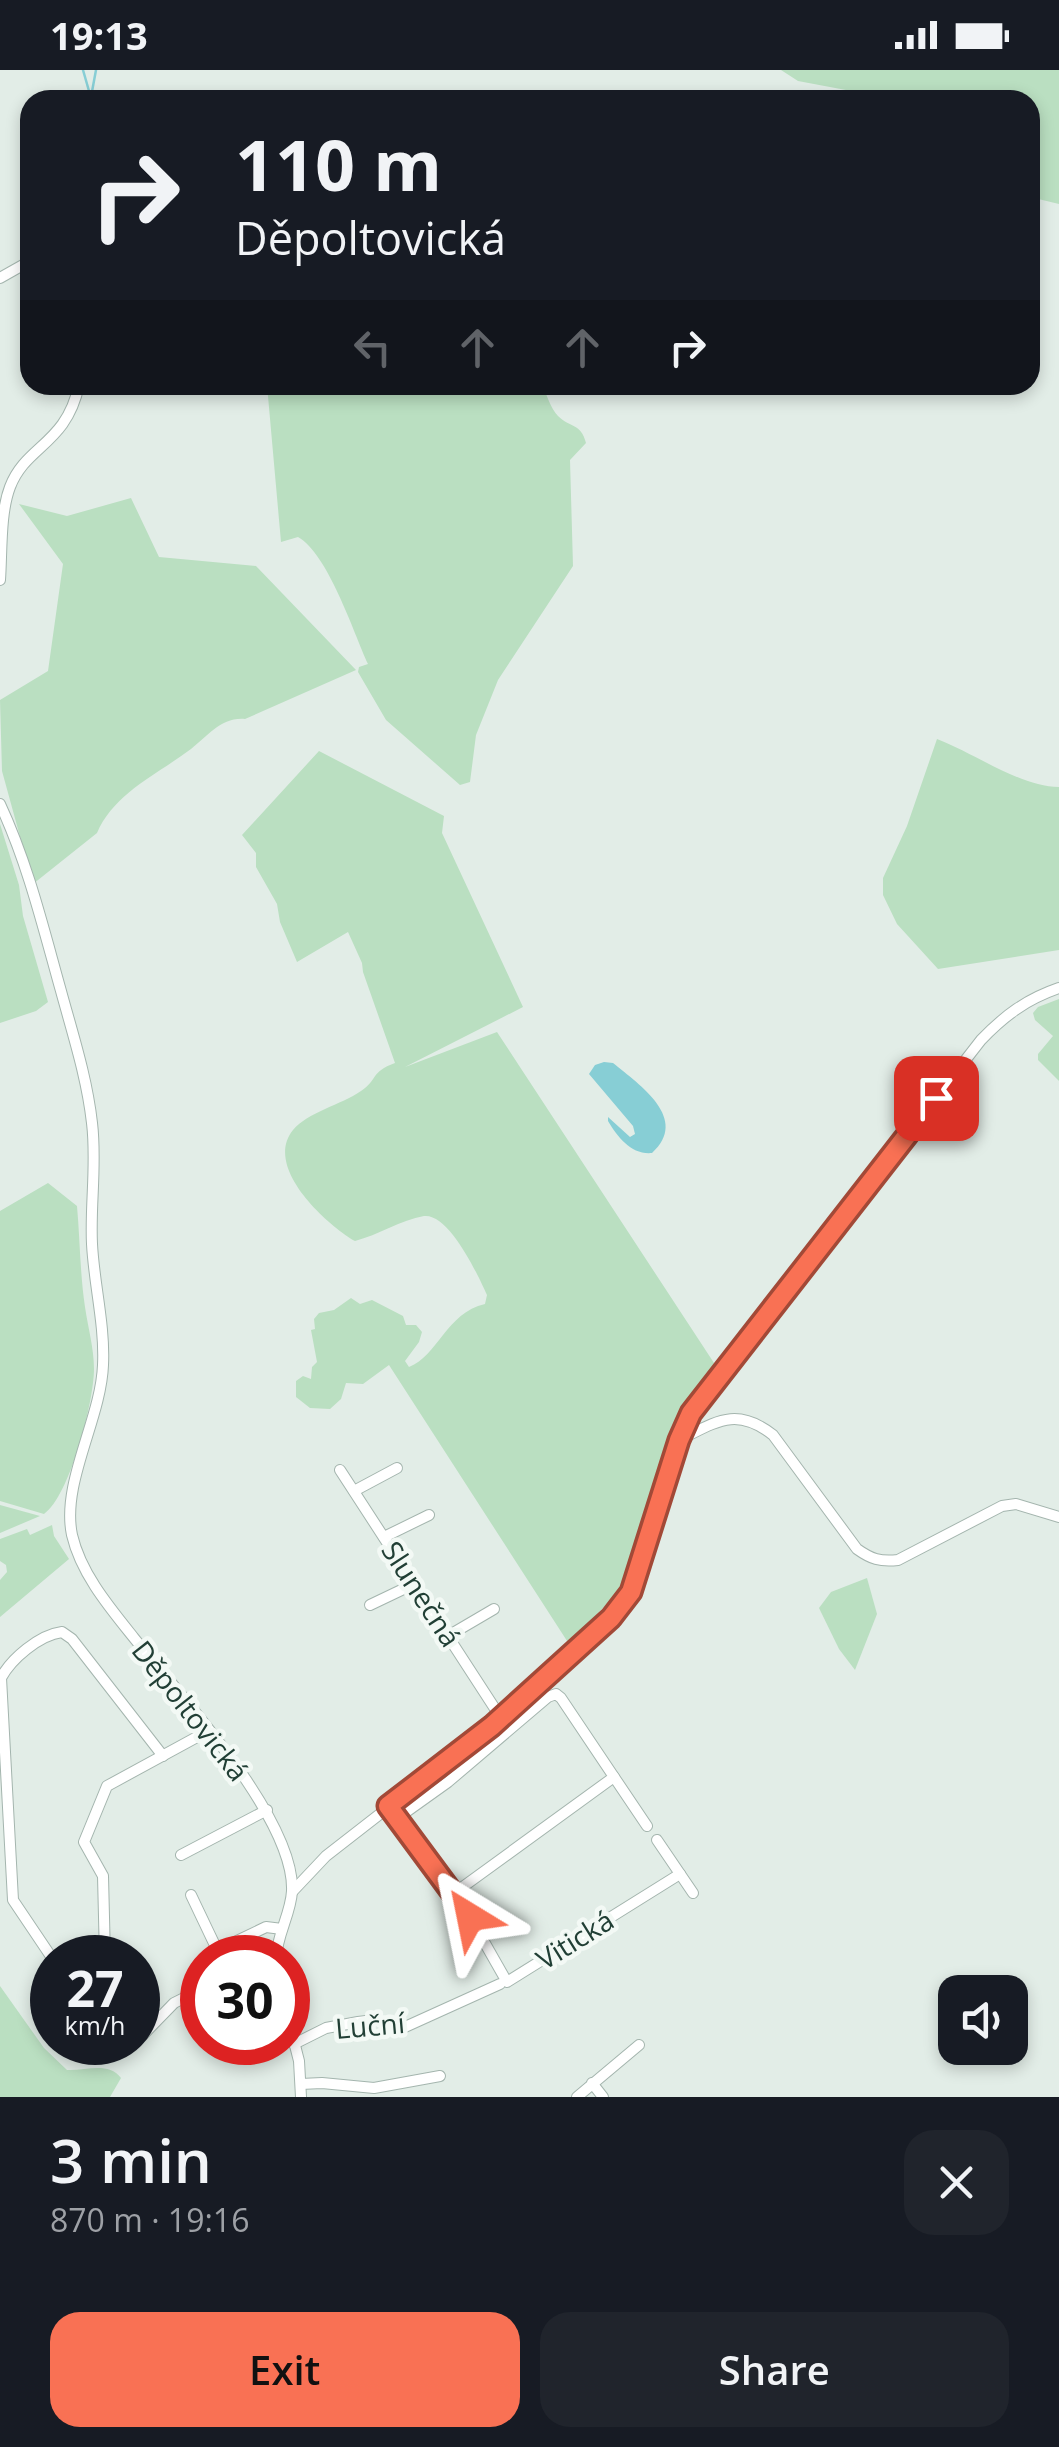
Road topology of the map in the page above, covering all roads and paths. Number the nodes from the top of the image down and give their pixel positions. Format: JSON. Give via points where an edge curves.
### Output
{"nodes":[{"id":1,"x":76,"y":395,"type":"edge"},
{"id":2,"x":0,"y":580,"type":"edge"},
{"id":3,"x":0,"y":804,"type":"edge"},
{"id":4,"x":1059,"y":988,"type":"edge"},
{"id":5,"x":679,"y":1440,"type":"junction"},
{"id":6,"x":397,"y":1468,"type":"dead end"},
{"id":7,"x":340,"y":1470,"type":"dead end"},
{"id":8,"x":354,"y":1491,"type":"junction"},
{"id":9,"x":429,"y":1515,"type":"dead end"},
{"id":10,"x":1059,"y":1517,"type":"edge"},
{"id":11,"x":384,"y":1537,"type":"junction"},
{"id":12,"x":414,"y":1584,"type":"junction"},
{"id":13,"x":370,"y":1604,"type":"dead end"},
{"id":14,"x":494,"y":1609,"type":"dead end"},
{"id":15,"x":448,"y":1636,"type":"junction"},
{"id":16,"x":501,"y":1718,"type":"junction"},
{"id":17,"x":208,"y":1731,"type":"junction"},
{"id":18,"x":163,"y":1756,"type":"junction"},
{"id":19,"x":614,"y":1777,"type":"junction"},
{"id":20,"x":388,"y":1806,"type":"junction"},
{"id":21,"x":267,"y":1810,"type":"junction"},
{"id":22,"x":399,"y":1817,"type":"junction"},
{"id":23,"x":647,"y":1826,"type":"dead end"},
{"id":24,"x":657,"y":1840,"type":"dead end"},
{"id":25,"x":181,"y":1855,"type":"dead end"},
{"id":26,"x":680,"y":1874,"type":"junction"},
{"id":27,"x":292,"y":1892,"type":"junction"},
{"id":28,"x":693,"y":1893,"type":"dead end"},
{"id":29,"x":453,"y":1894,"type":"junction"},
{"id":30,"x":191,"y":1895,"type":"dead end"},
{"id":31,"x":282,"y":1929,"type":"junction"},
{"id":32,"x":37,"y":1935,"type":"edge"},
{"id":33,"x":104,"y":1935,"type":"edge"},
{"id":34,"x":210,"y":1935,"type":"edge"},
{"id":35,"x":253,"y":1935,"type":"edge"},
{"id":36,"x":281,"y":1935,"type":"edge"},
{"id":37,"x":500,"y":1984,"type":"dead end"},
{"id":38,"x":180,"y":2000,"type":"edge"},
{"id":39,"x":160,"y":2016,"type":"edge"},
{"id":40,"x":310,"y":2036,"type":"edge"},
{"id":41,"x":639,"y":2045,"type":"dead end"},
{"id":42,"x":297,"y":2065,"type":"edge"},
{"id":43,"x":440,"y":2076,"type":"dead end"},
{"id":44,"x":592,"y":2083,"type":"junction"},
{"id":45,"x":300,"y":2084,"type":"junction"},
{"id":46,"x":300,"y":2097,"type":"edge"},
{"id":47,"x":577,"y":2097,"type":"edge"},
{"id":48,"x":603,"y":2097,"type":"edge"}],
"edges":[{"from":1,"to":2,"type":"street","via":[[63,427],[8,488]]},
{"from":3,"to":17,"type":"street","name":"Děpoltovická","via":[[33,889],[92,1124],[92,1242],[104,1362],[72,1500],[72,1536],[114,1613]]},
{"from":4,"to":5,"type":"street","name":"Děpoltovická","via":[[1034,996],[981,1040],[691,1413]]},
{"from":5,"to":10,"type":"street","via":[[726,1418],[757,1422],[857,1549],[883,1562],[1002,1506]]},
{"from":5,"to":16,"type":"street","name":"Děpoltovická","via":[[631,1592]]},
{"from":6,"to":8,"type":"street"},
{"from":7,"to":8,"type":"street","name":"Slunečná"},
{"from":8,"to":11,"type":"street","name":"Slunečná"},
{"from":9,"to":11,"type":"street"},
{"from":11,"to":12,"type":"street","name":"Slunečná"},
{"from":12,"to":13,"type":"street"},
{"from":12,"to":15,"type":"street","name":"Slunečná"},
{"from":14,"to":15,"type":"street"},
{"from":15,"to":16,"type":"street","name":"Slunečná"},
{"from":16,"to":20,"type":"street","name":"Děpoltovická"},
{"from":17,"to":18,"type":"street"},
{"from":17,"to":21,"type":"street","name":"Děpoltovická"},
{"from":18,"to":32,"type":"street","via":[[62,1632],[9,1663],[1,1678],[13,1900]]},
{"from":18,"to":33,"type":"street","via":[[108,1786],[84,1837],[102,1876]]},
{"from":19,"to":22,"type":"street","via":[[556,1694]]},
{"from":19,"to":23,"type":"street"},
{"from":19,"to":29,"type":"street"},
{"from":20,"to":22,"type":"street","name":"Vitická"},
{"from":20,"to":27,"type":"street","name":"Děpoltovická"},
{"from":21,"to":25,"type":"street"},
{"from":21,"to":27,"type":"street","name":"Děpoltovická"},
{"from":22,"to":29,"type":"street","name":"Vitická"},
{"from":24,"to":26,"type":"street"},
{"from":26,"to":28,"type":"street"},
{"from":26,"to":29,"type":"street","name":"Vitická","via":[[508,1982]]},
{"from":27,"to":31,"type":"street","name":"Děpoltovická"},
{"from":30,"to":34,"type":"street"},
{"from":31,"to":35,"type":"street"},
{"from":31,"to":36,"type":"street","name":"Děpoltovická"},
{"from":37,"to":40,"type":"street","name":"Luční","via":[[405,2027],[374,2020]]},
{"from":38,"to":39,"type":"street"},
{"from":41,"to":44,"type":"street"},
{"from":42,"to":45,"type":"street"},
{"from":43,"to":45,"type":"street","via":[[374,2088]]},
{"from":44,"to":47,"type":"street"},
{"from":44,"to":48,"type":"street"},
{"from":45,"to":46,"type":"street"}]}
